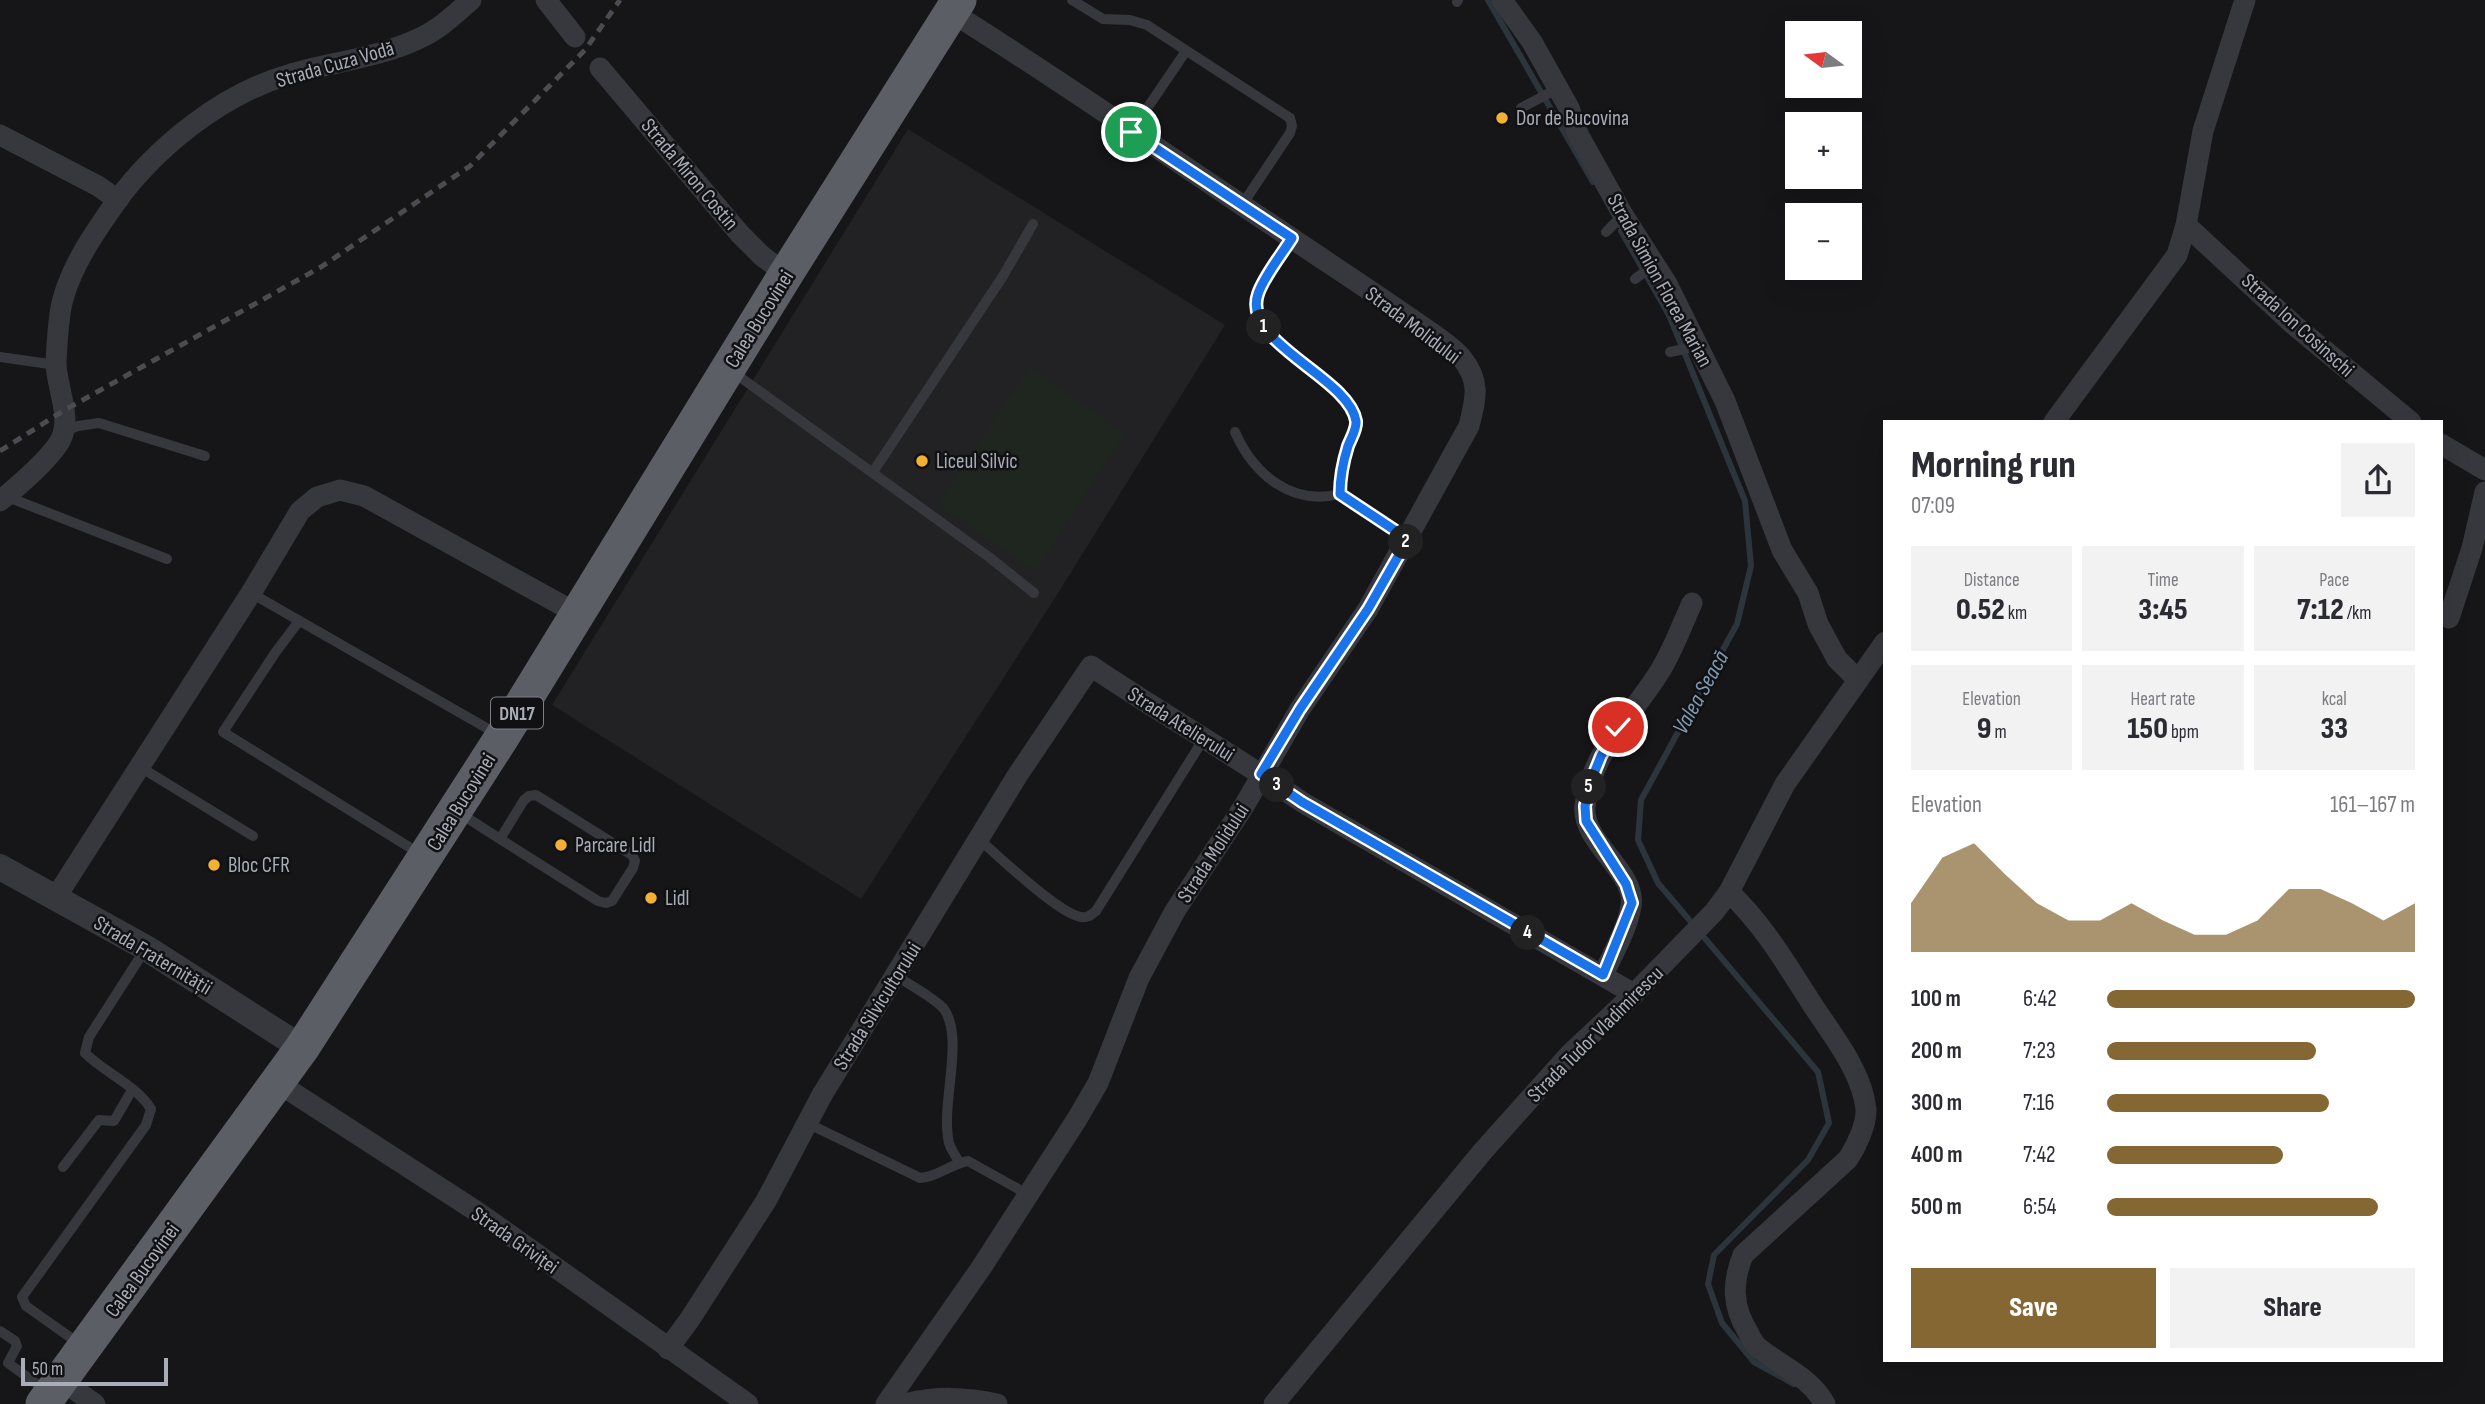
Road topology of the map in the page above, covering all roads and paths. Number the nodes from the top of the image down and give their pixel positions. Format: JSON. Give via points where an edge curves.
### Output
{"nodes":[{"id":1,"x":471,"y":0,"type":"edge"},
{"id":2,"x":546,"y":0,"type":"edge"},
{"id":3,"x":1072,"y":0,"type":"edge"},
{"id":4,"x":1502,"y":0,"type":"edge"},
{"id":5,"x":2245,"y":0,"type":"edge"},
{"id":6,"x":955,"y":6,"type":"edge"},
{"id":7,"x":575,"y":37,"type":"dead end"},
{"id":8,"x":1186,"y":51,"type":"junction"},
{"id":9,"x":600,"y":68,"type":"dead end"},
{"id":10,"x":1552,"y":92,"type":"junction"},
{"id":11,"x":1521,"y":108,"type":"dead end"},
{"id":12,"x":1131,"y":132,"type":"junction"},
{"id":13,"x":0,"y":135,"type":"edge"},
{"id":14,"x":118,"y":200,"type":"junction"},
{"id":15,"x":1242,"y":205,"type":"junction"},
{"id":16,"x":1623,"y":215,"type":"junction"},
{"id":17,"x":1033,"y":224,"type":"dead end"},
{"id":18,"x":2186,"y":225,"type":"junction"},
{"id":19,"x":1606,"y":232,"type":"dead end"},
{"id":20,"x":1292,"y":238,"type":"junction"},
{"id":21,"x":1655,"y":264,"type":"junction"},
{"id":22,"x":786,"y":274,"type":"junction"},
{"id":23,"x":1635,"y":279,"type":"dead end"},
{"id":24,"x":1694,"y":347,"type":"junction"},
{"id":25,"x":1670,"y":352,"type":"dead end"},
{"id":26,"x":0,"y":357,"type":"edge"},
{"id":27,"x":56,"y":365,"type":"junction"},
{"id":28,"x":728,"y":368,"type":"junction"},
{"id":29,"x":2055,"y":420,"type":"edge"},
{"id":30,"x":2409,"y":420,"type":"edge"},
{"id":31,"x":63,"y":422,"type":"junction"},
{"id":32,"x":1236,"y":432,"type":"dead end"},
{"id":33,"x":2443,"y":445,"type":"edge"},
{"id":34,"x":205,"y":456,"type":"dead end"},
{"id":35,"x":2485,"y":470,"type":"edge"},
{"id":36,"x":873,"y":472,"type":"junction"},
{"id":37,"x":2485,"y":492,"type":"edge"},
{"id":38,"x":1340,"y":494,"type":"junction"},
{"id":39,"x":3,"y":498,"type":"edge"},
{"id":40,"x":1408,"y":539,"type":"junction"},
{"id":41,"x":167,"y":559,"type":"dead end"},
{"id":42,"x":251,"y":593,"type":"junction"},
{"id":43,"x":1034,"y":593,"type":"dead end"},
{"id":44,"x":1692,"y":603,"type":"dead end"},
{"id":45,"x":578,"y":614,"type":"junction"},
{"id":46,"x":2449,"y":618,"type":"dead end"},
{"id":47,"x":299,"y":621,"type":"junction"},
{"id":48,"x":1883,"y":645,"type":"edge"},
{"id":49,"x":1091,"y":666,"type":"joint"},
{"id":50,"x":1857,"y":679,"type":"junction"},
{"id":51,"x":502,"y":737,"type":"junction"},
{"id":52,"x":1203,"y":740,"type":"junction"},
{"id":53,"x":140,"y":767,"type":"junction"},
{"id":54,"x":1261,"y":774,"type":"junction"},
{"id":55,"x":455,"y":811,"type":"junction"},
{"id":56,"x":253,"y":836,"type":"dead end"},
{"id":57,"x":500,"y":839,"type":"junction"},
{"id":58,"x":979,"y":839,"type":"junction"},
{"id":59,"x":426,"y":858,"type":"junction"},
{"id":60,"x":0,"y":867,"type":"edge"},
{"id":61,"x":1729,"y":892,"type":"junction"},
{"id":62,"x":56,"y":897,"type":"junction"},
{"id":63,"x":146,"y":948,"type":"junction"},
{"id":64,"x":895,"y":975,"type":"junction"},
{"id":65,"x":1603,"y":975,"type":"junction"},
{"id":66,"x":1634,"y":995,"type":"junction"},
{"id":67,"x":302,"y":1048,"type":"junction"},
{"id":68,"x":278,"y":1083,"type":"junction"},
{"id":69,"x":132,"y":1090,"type":"junction"},
{"id":70,"x":807,"y":1123,"type":"junction"},
{"id":71,"x":959,"y":1162,"type":"junction"},
{"id":72,"x":63,"y":1167,"type":"dead end"},
{"id":73,"x":1029,"y":1195,"type":"junction"},
{"id":74,"x":0,"y":1331,"type":"edge"},
{"id":75,"x":85,"y":1348,"type":"junction"},
{"id":76,"x":668,"y":1349,"type":"junction"},
{"id":77,"x":8,"y":1363,"type":"junction"},
{"id":78,"x":0,"y":1373,"type":"edge"},
{"id":79,"x":52,"y":1392,"type":"edge"},
{"id":80,"x":1822,"y":1398,"type":"edge"},
{"id":81,"x":95,"y":1404,"type":"edge"},
{"id":82,"x":748,"y":1404,"type":"edge"},
{"id":83,"x":886,"y":1404,"type":"edge"},
{"id":84,"x":905,"y":1404,"type":"edge"},
{"id":85,"x":997,"y":1404,"type":"edge"},
{"id":86,"x":1274,"y":1404,"type":"edge"}],
"edges":[{"from":1,"to":14,"type":"street","name":"Strada Cuza Vodă","via":[[420,39],[386,52],[285,76],[222,106],[170,143]]},
{"from":2,"to":7,"type":"street"},
{"from":3,"to":8,"type":"lane","via":[[1103,19],[1147,25]]},
{"from":4,"to":10,"type":"street","name":"Strada Simion Florea Marian","via":[[1532,42]]},
{"from":5,"to":18,"type":"street","via":[[2203,131]]},
{"from":6,"to":12,"type":"street","name":"Strada Molidului"},
{"from":6,"to":22,"type":"highway","name":"Calea Bucovinei","number":"DN17"},
{"from":8,"to":12,"type":"lane"},
{"from":8,"to":15,"type":"lane","via":[[1290,118],[1290,134]]},
{"from":9,"to":22,"type":"street","name":"Strada Miron Costin","via":[[740,234]]},
{"from":10,"to":11,"type":"lane"},
{"from":10,"to":16,"type":"street","name":"Strada Simion Florea Marian","via":[[1569,108],[1578,134]]},
{"from":12,"to":15,"type":"street","name":"Strada Molidului"},
{"from":13,"to":14,"type":"street"},
{"from":14,"to":27,"type":"street","name":"Strada Cuza Vodă","via":[[78,259],[63,299]]},
{"from":15,"to":20,"type":"street","name":"Strada Molidului"},
{"from":16,"to":19,"type":"lane"},
{"from":16,"to":21,"type":"street","name":"Strada Simion Florea Marian"},
{"from":17,"to":36,"type":"lane"},
{"from":18,"to":29,"type":"street","via":[[2177,255]]},
{"from":18,"to":30,"type":"street","name":"Strada Ion Cosinschi","via":[[2294,325]]},
{"from":20,"to":38,"type":"lane","via":[[1258,293],[1256,307],[1260,322],[1288,352],[1338,392],[1356,420]]},
{"from":20,"to":40,"type":"street","name":"Strada Molidului","via":[[1460,355],[1473,374],[1477,395],[1469,426]]},
{"from":21,"to":23,"type":"lane"},
{"from":21,"to":24,"type":"street","name":"Strada Simion Florea Marian"},
{"from":22,"to":28,"type":"highway","name":"Calea Bucovinei","number":"DN17"},
{"from":24,"to":25,"type":"lane"},
{"from":24,"to":50,"type":"street","name":"Strada Simion Florea Marian","via":[[1725,401],[1782,550],[1808,593],[1818,624],[1837,659]]},
{"from":26,"to":27,"type":"lane"},
{"from":27,"to":31,"type":"street","name":"Strada Cuza Vodă"},
{"from":28,"to":36,"type":"lane"},
{"from":28,"to":45,"type":"highway","name":"Calea Bucovinei","number":"DN17"},
{"from":31,"to":34,"type":"lane","via":[[78,426],[99,422]]},
{"from":31,"to":39,"type":"street","via":[[60,440]]},
{"from":32,"to":38,"type":"lane","via":[[1253,464],[1282,489],[1325,498]]},
{"from":33,"to":35,"type":"street"},
{"from":36,"to":43,"type":"lane"},
{"from":37,"to":46,"type":"street"},
{"from":38,"to":40,"type":"lane"},
{"from":39,"to":41,"type":"lane"},
{"from":40,"to":54,"type":"street","name":"Strada Molidului"},
{"from":42,"to":45,"type":"street","via":[[300,511],[317,497],[340,490],[364,496]]},
{"from":42,"to":47,"type":"lane"},
{"from":42,"to":53,"type":"street"},
{"from":44,"to":65,"type":"street","via":[[1661,670],[1601,756],[1585,806],[1586,821],[1626,884],[1632,903]]},
{"from":45,"to":51,"type":"highway","name":"Calea Bucovinei","number":"DN17"},
{"from":47,"to":51,"type":"lane"},
{"from":47,"to":59,"type":"lane","via":[[223,732]]},
{"from":48,"to":50,"type":"street","name":"Strada Tudor Vladimirescu"},
{"from":49,"to":52,"type":"street","name":"Strada Atelierului"},
{"from":49,"to":58,"type":"street","name":"Strada Silvicultorului"},
{"from":50,"to":61,"type":"street","name":"Strada Tudor Vladimirescu","via":[[1785,785]]},
{"from":51,"to":55,"type":"highway","name":"Calea Bucovinei","number":"DN17"},
{"from":52,"to":54,"type":"street","name":"Strada Atelierului"},
{"from":52,"to":58,"type":"lane","via":[[1096,911],[1087,917],[1078,917],[1054,902]]},
{"from":53,"to":56,"type":"lane"},
{"from":53,"to":62,"type":"street"},
{"from":54,"to":65,"type":"street","name":"Strada Atelierului"},
{"from":54,"to":73,"type":"street","name":"Strada Molidului","via":[[1175,911],[1139,978],[1098,1083]]},
{"from":55,"to":57,"type":"lane"},
{"from":55,"to":59,"type":"highway","name":"Calea Bucovinei","number":"DN17"},
{"from":57,"to":57,"type":"lane","via":[[606,903],[612,901],[635,861],[536,795],[524,800]]},
{"from":58,"to":64,"type":"street","name":"Strada Silvicultorului"},
{"from":59,"to":67,"type":"highway","name":"Calea Bucovinei","number":"DN17"},
{"from":60,"to":62,"type":"street","name":"Strada Fraternității"},
{"from":61,"to":66,"type":"street","name":"Strada Tudor Vladimirescu"},
{"from":61,"to":80,"type":"street","via":[[1777,950],[1846,1054],[1866,1111],[1848,1159],[1743,1255],[1735,1274],[1740,1320],[1756,1347]]},
{"from":62,"to":63,"type":"street","name":"Strada Fraternității"},
{"from":63,"to":67,"type":"street","name":"Strada Fraternității"},
{"from":63,"to":69,"type":"lane","via":[[89,1037],[85,1053]]},
{"from":64,"to":70,"type":"street","name":"Strada Silvicultorului"},
{"from":64,"to":71,"type":"lane","via":[[943,1008],[951,1024],[946,1124],[950,1147]]},
{"from":65,"to":66,"type":"street","name":"Strada Atelierului"},
{"from":66,"to":86,"type":"street","name":"Strada Tudor Vladimirescu","via":[[1570,1054],[1483,1150]]},
{"from":67,"to":68,"type":"highway","name":"Calea Bucovinei","number":"DN17"},
{"from":68,"to":75,"type":"highway","name":"Calea Bucovinei","number":"DN17"},
{"from":68,"to":76,"type":"street","name":"Strada Griviței","via":[[476,1211]]},
{"from":69,"to":72,"type":"lane","via":[[114,1121],[99,1120]]},
{"from":69,"to":75,"type":"lane","via":[[151,1109],[146,1125],[22,1297],[26,1306]]},
{"from":70,"to":71,"type":"lane","via":[[920,1178],[933,1177]]},
{"from":70,"to":76,"type":"street","name":"Strada Silvicultorului","via":[[766,1201]]},
{"from":71,"to":73,"type":"lane","via":[[981,1167]]},
{"from":73,"to":83,"type":"street","name":"Strada Molidului"},
{"from":74,"to":77,"type":"lane","via":[[17,1346]]},
{"from":75,"to":79,"type":"highway","name":"Calea Bucovinei","number":"DN17"},
{"from":76,"to":82,"type":"street","name":"Strada Griviței"},
{"from":77,"to":78,"type":"lane"},
{"from":77,"to":79,"type":"lane"},
{"from":79,"to":81,"type":"street"},
{"from":84,"to":85,"type":"street","via":[[958,1397]]}]}
